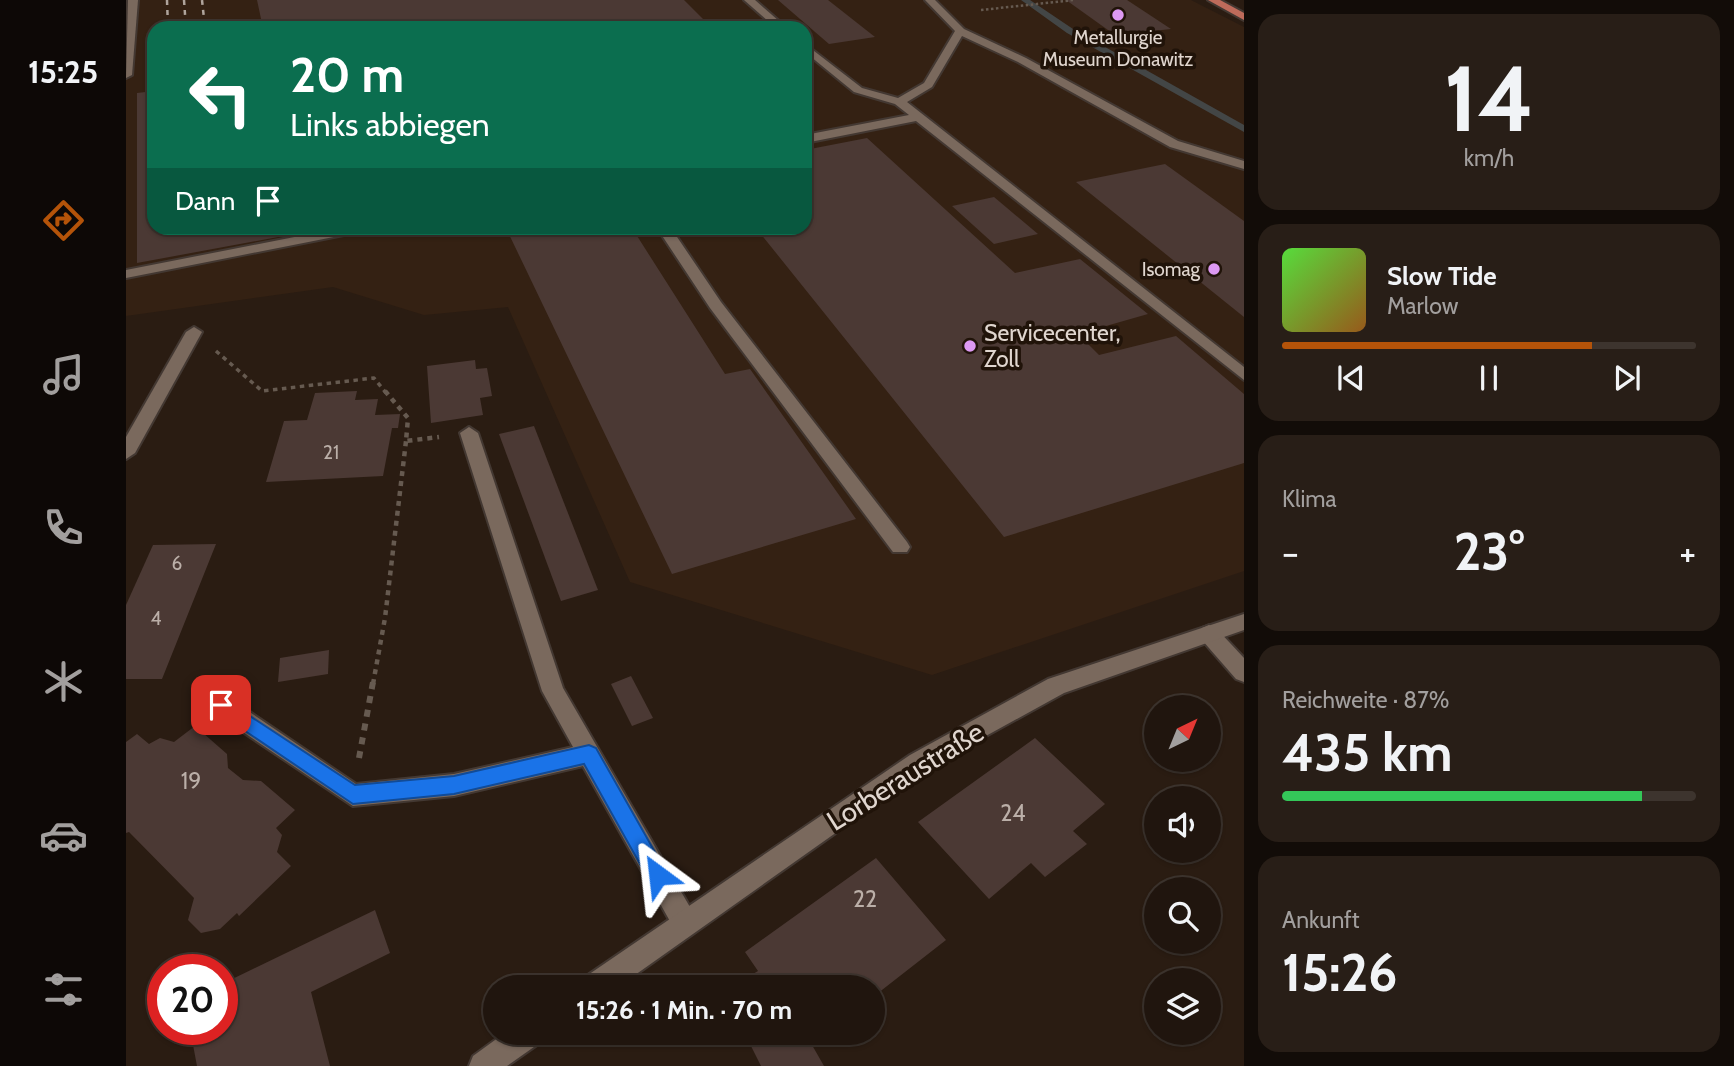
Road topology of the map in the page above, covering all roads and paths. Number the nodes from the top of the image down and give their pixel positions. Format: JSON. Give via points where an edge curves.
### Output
{"nodes":[{"id":1,"x":133,"y":0,"type":"edge"},
{"id":2,"x":749,"y":0,"type":"edge"},
{"id":3,"x":930,"y":0,"type":"edge"},
{"id":4,"x":1074,"y":0,"type":"edge"},
{"id":5,"x":1213,"y":0,"type":"edge"},
{"id":6,"x":1067,"y":1,"type":"edge"},
{"id":7,"x":942,"y":15,"type":"junction"},
{"id":8,"x":1244,"y":17,"type":"edge"},
{"id":9,"x":774,"y":21,"type":"edge"},
{"id":10,"x":960,"y":31,"type":"junction"},
{"id":11,"x":812,"y":53,"type":"edge"},
{"id":12,"x":126,"y":75,"type":"edge"},
{"id":13,"x":899,"y":102,"type":"junction"},
{"id":14,"x":919,"y":117,"type":"junction"},
{"id":15,"x":812,"y":138,"type":"edge"},
{"id":16,"x":1244,"y":165,"type":"edge"},
{"id":17,"x":324,"y":235,"type":"edge"},
{"id":18,"x":669,"y":235,"type":"edge"},
{"id":19,"x":126,"y":274,"type":"edge"},
{"id":20,"x":194,"y":332,"type":"joint"},
{"id":21,"x":1244,"y":375,"type":"edge"},
{"id":22,"x":469,"y":433,"type":"joint"},
{"id":23,"x":407,"y":441,"type":"junction"},
{"id":24,"x":126,"y":453,"type":"edge"},
{"id":25,"x":900,"y":547,"type":"dead end"},
{"id":26,"x":1244,"y":622,"type":"edge"},
{"id":27,"x":1209,"y":634,"type":"junction"},
{"id":28,"x":1244,"y":673,"type":"edge"},
{"id":29,"x":221,"y":705,"type":"dead end"},
{"id":30,"x":589,"y":754,"type":"junction"},
{"id":31,"x":353,"y":794,"type":"junction"},
{"id":32,"x":685,"y":923,"type":"junction"},
{"id":33,"x":612,"y":975,"type":"edge"},
{"id":34,"x":513,"y":1045,"type":"edge"},
{"id":35,"x":483,"y":1066,"type":"edge"}],
"edges":[{"from":1,"to":12,"type":"street"},
{"from":2,"to":9,"type":"street"},
{"from":3,"to":7,"type":"street"},
{"from":4,"to":6,"type":"path"},
{"from":5,"to":8,"type":"main road"},
{"from":6,"to":7,"type":"path"},
{"from":7,"to":10,"type":"street"},
{"from":10,"to":13,"type":"street","via":[[928,85]]},
{"from":10,"to":16,"type":"street","via":[[1174,144]]},
{"from":11,"to":13,"type":"street","via":[[858,90]]},
{"from":13,"to":14,"type":"street"},
{"from":14,"to":15,"type":"street"},
{"from":14,"to":21,"type":"street"},
{"from":17,"to":19,"type":"street"},
{"from":18,"to":25,"type":"street","via":[[715,305]]},
{"from":20,"to":23,"type":"path","via":[[262,391],[374,378],[408,418]]},
{"from":20,"to":24,"type":"street"},
{"from":22,"to":23,"type":"path"},
{"from":22,"to":30,"type":"street","via":[[553,691]]},
{"from":23,"to":31,"type":"path","via":[[385,618]]},
{"from":26,"to":27,"type":"street","name":"Lorberaustraße"},
{"from":27,"to":28,"type":"street"},
{"from":27,"to":32,"type":"street","name":"Lorberaustraße","via":[[1056,686],[918,762]]},
{"from":29,"to":31,"type":"street"},
{"from":30,"to":31,"type":"street","via":[[454,785]]},
{"from":30,"to":32,"type":"street"},
{"from":32,"to":33,"type":"street","name":"Lorberaustraße"},
{"from":34,"to":35,"type":"street"}]}
